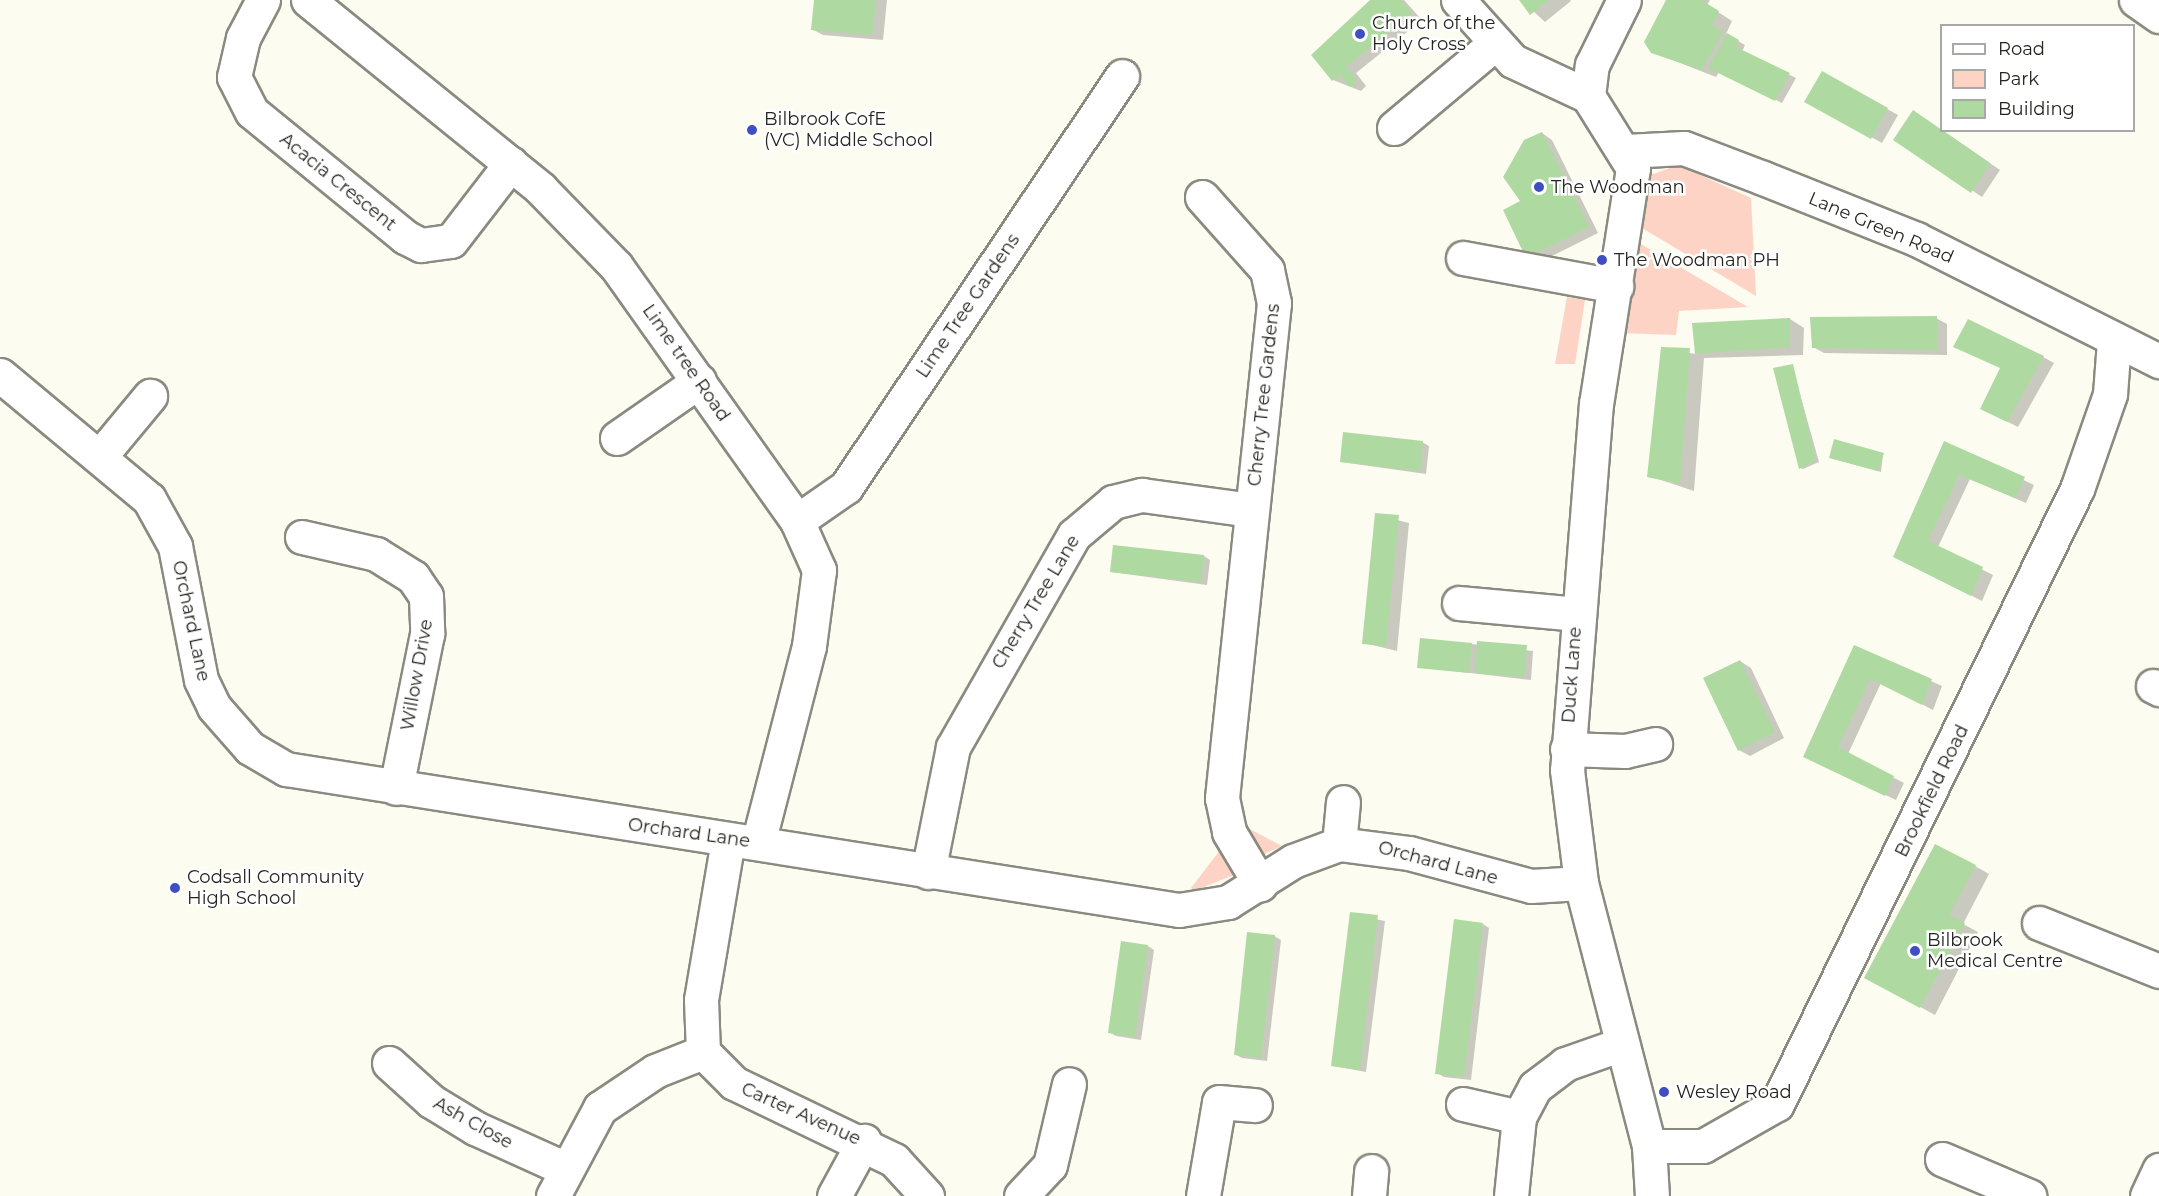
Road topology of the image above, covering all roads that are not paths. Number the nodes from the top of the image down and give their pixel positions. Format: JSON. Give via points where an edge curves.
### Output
{"nodes":[{"id":1,"x":263,"y":0,"type":"edge"},
{"id":2,"x":308,"y":0,"type":"edge"},
{"id":3,"x":1458,"y":0,"type":"edge"},
{"id":4,"x":1624,"y":0,"type":"edge"},
{"id":5,"x":2136,"y":0,"type":"edge"},
{"id":6,"x":2159,"y":15,"type":"edge"},
{"id":7,"x":1494,"y":44,"type":"junction"},
{"id":8,"x":1122,"y":76,"type":"dead end"},
{"id":9,"x":1588,"y":96,"type":"junction"},
{"id":10,"x":1394,"y":128,"type":"dead end"},
{"id":11,"x":1625,"y":151,"type":"junction"},
{"id":12,"x":511,"y":164,"type":"junction"},
{"id":13,"x":1202,"y":197,"type":"dead end"},
{"id":14,"x":1463,"y":258,"type":"dead end"},
{"id":15,"x":1616,"y":286,"type":"junction"},
{"id":16,"x":2114,"y":340,"type":"junction"},
{"id":17,"x":2159,"y":361,"type":"edge"},
{"id":18,"x":0,"y":375,"type":"edge"},
{"id":19,"x":699,"y":381,"type":"junction"},
{"id":20,"x":150,"y":396,"type":"dead end"},
{"id":21,"x":617,"y":438,"type":"dead end"},
{"id":22,"x":101,"y":455,"type":"junction"},
{"id":23,"x":1252,"y":510,"type":"junction"},
{"id":24,"x":797,"y":521,"type":"junction"},
{"id":25,"x":302,"y":537,"type":"dead end"},
{"id":26,"x":1459,"y":603,"type":"dead end"},
{"id":27,"x":1576,"y":614,"type":"junction"},
{"id":28,"x":1655,"y":744,"type":"dead end"},
{"id":29,"x":1567,"y":749,"type":"junction"},
{"id":30,"x":396,"y":788,"type":"junction"},
{"id":31,"x":1343,"y":802,"type":"dead end"},
{"id":32,"x":743,"y":842,"type":"junction"},
{"id":33,"x":1339,"y":844,"type":"junction"},
{"id":34,"x":928,"y":872,"type":"junction"},
{"id":35,"x":1260,"y":884,"type":"junction"},
{"id":36,"x":1581,"y":884,"type":"junction"},
{"id":37,"x":2039,"y":923,"type":"dead end"},
{"id":38,"x":2159,"y":971,"type":"edge"},
{"id":39,"x":1622,"y":1044,"type":"junction"},
{"id":40,"x":703,"y":1052,"type":"junction"},
{"id":41,"x":389,"y":1063,"type":"dead end"},
{"id":42,"x":1069,"y":1084,"type":"dead end"},
{"id":43,"x":1463,"y":1104,"type":"dead end"},
{"id":44,"x":1255,"y":1105,"type":"dead end"},
{"id":45,"x":1519,"y":1117,"type":"junction"},
{"id":46,"x":864,"y":1141,"type":"junction"},
{"id":47,"x":1649,"y":1146,"type":"junction"},
{"id":48,"x":1942,"y":1159,"type":"dead end"},
{"id":49,"x":2159,"y":1170,"type":"edge"},
{"id":50,"x":559,"y":1183,"type":"edge"},
{"id":51,"x":834,"y":1196,"type":"edge"},
{"id":52,"x":927,"y":1196,"type":"edge"},
{"id":53,"x":1022,"y":1196,"type":"edge"},
{"id":54,"x":1203,"y":1196,"type":"edge"},
{"id":55,"x":1510,"y":1196,"type":"edge"},
{"id":56,"x":1652,"y":1196,"type":"edge"},
{"id":57,"x":2029,"y":1196,"type":"edge"},
{"id":58,"x":2147,"y":1196,"type":"edge"}],
"edges":[{"from":1,"to":12,"type":"street","name":"Acacia Crescent","via":[[243,38],[234,77],[252,112],[405,237],[421,245],[451,241]]},
{"from":2,"to":12,"type":"street","name":"Lime tree Road"},
{"from":3,"to":7,"type":"street"},
{"from":4,"to":9,"type":"street","via":[[1592,65]]},
{"from":5,"to":6,"type":"street"},
{"from":7,"to":9,"type":"street","via":[[1535,76]]},
{"from":7,"to":10,"type":"street"},
{"from":8,"to":24,"type":"street","name":"Lime Tree Gardens","via":[[846,487]]},
{"from":9,"to":11,"type":"street"},
{"from":11,"to":15,"type":"street","name":"Duck Lane","via":[[1633,186]]},
{"from":11,"to":16,"type":"street","name":"Lane Green Road","via":[[1684,148],[1916,239]]},
{"from":12,"to":19,"type":"street","name":"Lime tree Road","via":[[616,266]]},
{"from":13,"to":23,"type":"street","name":"Cherry Tree Gardens","via":[[1267,270],[1273,286]]},
{"from":14,"to":15,"type":"street"},
{"from":15,"to":27,"type":"street","name":"Duck Lane","via":[[1596,403]]},
{"from":16,"to":17,"type":"street","name":"Lane Green Road"},
{"from":16,"to":47,"type":"street","name":"Brookfield Road","via":[[2110,394],[2077,489],[1777,1104],[1703,1146]]},
{"from":18,"to":22,"type":"street","name":"Orchard Lane"},
{"from":19,"to":21,"type":"street"},
{"from":19,"to":24,"type":"street","name":"Lime tree Road"},
{"from":20,"to":22,"type":"street"},
{"from":22,"to":30,"type":"street","name":"Orchard Lane","via":[[149,499],[165,522],[184,584],[201,680],[232,731],[286,769]]},
{"from":23,"to":34,"type":"street","name":"Cherry Tree Lane","via":[[1142,495],[1113,502],[1074,535],[953,747]]},
{"from":23,"to":35,"type":"street","via":[[1222,798],[1230,832]]},
{"from":24,"to":32,"type":"street","name":"Lime tree Road","via":[[819,570],[809,646]]},
{"from":25,"to":30,"type":"street","name":"Willow Drive","via":[[376,554],[412,577],[426,596],[427,634]]},
{"from":26,"to":27,"type":"street"},
{"from":27,"to":29,"type":"street","name":"Duck Lane"},
{"from":28,"to":29,"type":"street","via":[[1625,751]]},
{"from":29,"to":36,"type":"street","name":"Duck Lane","via":[[1568,807]]},
{"from":30,"to":32,"type":"street","name":"Orchard Lane"},
{"from":31,"to":33,"type":"street"},
{"from":32,"to":34,"type":"street","name":"Orchard Lane"},
{"from":32,"to":40,"type":"street","via":[[701,1000]]},
{"from":33,"to":35,"type":"street","name":"Orchard Lane","via":[[1293,861]]},
{"from":33,"to":36,"type":"street","name":"Orchard Lane","via":[[1409,853],[1531,886]]},
{"from":34,"to":35,"type":"street","name":"Orchard Lane","via":[[1179,910],[1228,902]]},
{"from":36,"to":39,"type":"street","name":"Duck Lane"},
{"from":37,"to":38,"type":"street"},
{"from":39,"to":45,"type":"street","via":[[1548,1074]]},
{"from":39,"to":47,"type":"street","name":"Duck Lane"},
{"from":40,"to":46,"type":"street","name":"Carter Avenue","via":[[734,1083]]},
{"from":40,"to":50,"type":"street","via":[[616,1094],[586,1129]]},
{"from":41,"to":50,"type":"street","name":"Ash Close","via":[[431,1101]]},
{"from":42,"to":53,"type":"street","via":[[1050,1165]]},
{"from":43,"to":45,"type":"street"},
{"from":44,"to":54,"type":"street","via":[[1219,1102]]},
{"from":45,"to":55,"type":"street"},
{"from":46,"to":51,"type":"street"},
{"from":46,"to":52,"type":"street","name":"Carter Avenue","via":[[894,1160]]},
{"from":47,"to":56,"type":"street","name":"Duck Lane"},
{"from":48,"to":57,"type":"street"},
{"from":49,"to":58,"type":"street"}]}
